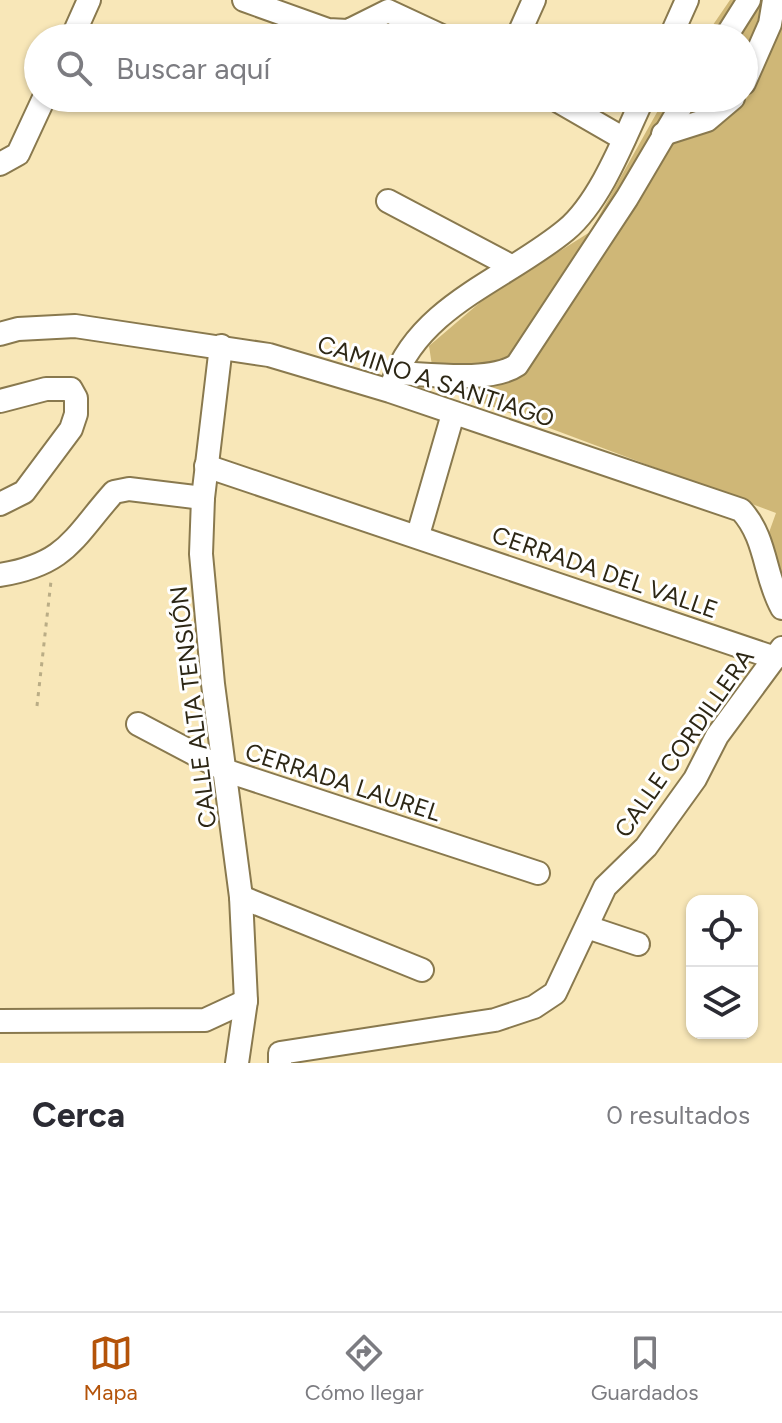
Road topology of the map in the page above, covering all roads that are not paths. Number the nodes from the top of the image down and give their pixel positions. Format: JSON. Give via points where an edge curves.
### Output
{"nodes":[{"id":1,"x":89,"y":0,"type":"edge"},
{"id":2,"x":245,"y":0,"type":"edge"},
{"id":3,"x":534,"y":0,"type":"edge"},
{"id":4,"x":687,"y":0,"type":"edge"},
{"id":5,"x":749,"y":0,"type":"edge"},
{"id":6,"x":774,"y":0,"type":"edge"},
{"id":7,"x":390,"y":6,"type":"edge"},
{"id":8,"x":78,"y":24,"type":"edge"},
{"id":9,"x":311,"y":24,"type":"edge"},
{"id":10,"x":358,"y":24,"type":"edge"},
{"id":11,"x":419,"y":24,"type":"edge"},
{"id":12,"x":523,"y":24,"type":"edge"},
{"id":13,"x":676,"y":24,"type":"edge"},
{"id":14,"x":734,"y":24,"type":"edge"},
{"id":15,"x":758,"y":51,"type":"edge"},
{"id":16,"x":38,"y":112,"type":"edge"},
{"id":17,"x":577,"y":112,"type":"edge"},
{"id":18,"x":637,"y":112,"type":"edge"},
{"id":19,"x":677,"y":112,"type":"edge"},
{"id":20,"x":716,"y":112,"type":"edge"},
{"id":21,"x":663,"y":134,"type":"junction"},
{"id":22,"x":624,"y":139,"type":"junction"},
{"id":23,"x":0,"y":164,"type":"edge"},
{"id":24,"x":388,"y":201,"type":"dead end"},
{"id":25,"x":511,"y":266,"type":"junction"},
{"id":26,"x":0,"y":334,"type":"edge"},
{"id":27,"x":221,"y":346,"type":"junction"},
{"id":28,"x":393,"y":382,"type":"junction"},
{"id":29,"x":0,"y":401,"type":"edge"},
{"id":30,"x":453,"y":414,"type":"junction"},
{"id":31,"x":206,"y":466,"type":"junction"},
{"id":32,"x":203,"y":498,"type":"junction"},
{"id":33,"x":0,"y":504,"type":"edge"},
{"id":34,"x":418,"y":535,"type":"junction"},
{"id":35,"x":0,"y":575,"type":"edge"},
{"id":36,"x":782,"y":608,"type":"edge"},
{"id":37,"x":779,"y":653,"type":"edge"},
{"id":38,"x":138,"y":724,"type":"dead end"},
{"id":39,"x":227,"y":771,"type":"junction"},
{"id":40,"x":538,"y":873,"type":"dead end"},
{"id":41,"x":241,"y":897,"type":"junction"},
{"id":42,"x":587,"y":927,"type":"junction"},
{"id":43,"x":638,"y":944,"type":"dead end"},
{"id":44,"x":422,"y":970,"type":"dead end"},
{"id":45,"x":246,"y":1001,"type":"junction"},
{"id":46,"x":0,"y":1021,"type":"edge"},
{"id":47,"x":280,"y":1058,"type":"edge"},
{"id":48,"x":237,"y":1063,"type":"edge"}],
"edges":[{"from":1,"to":8,"type":"street"},
{"from":2,"to":9,"type":"street"},
{"from":3,"to":12,"type":"street"},
{"from":4,"to":13,"type":"street"},
{"from":5,"to":14,"type":"street"},
{"from":6,"to":15,"type":"street"},
{"from":7,"to":10,"type":"street"},
{"from":7,"to":11,"type":"street"},
{"from":16,"to":23,"type":"street","via":[[18,154]]},
{"from":17,"to":22,"type":"street"},
{"from":18,"to":22,"type":"street"},
{"from":19,"to":21,"type":"street"},
{"from":20,"to":21,"type":"street"},
{"from":21,"to":28,"type":"street","via":[[517,365],[488,374]]},
{"from":22,"to":25,"type":"street","via":[[568,229]]},
{"from":24,"to":25,"type":"street"},
{"from":25,"to":28,"type":"street","via":[[435,320],[410,347]]},
{"from":26,"to":27,"type":"street","name":"CAMINO A SANTIAGO","via":[[75,326]]},
{"from":27,"to":28,"type":"street","name":"CAMINO A SANTIAGO"},
{"from":27,"to":31,"type":"street","name":"CALLE ALTA TENSIÓN"},
{"from":28,"to":30,"type":"street","name":"CAMINO A SANTIAGO"},
{"from":29,"to":33,"type":"street","via":[[60,387],[71,389],[76,398],[71,429],[24,492]]},
{"from":30,"to":34,"type":"street"},
{"from":30,"to":36,"type":"street","name":"CAMINO A SANTIAGO","via":[[741,510],[760,541]]},
{"from":31,"to":32,"type":"street","name":"CALLE ALTA TENSIÓN"},
{"from":31,"to":34,"type":"street","name":"CERRADA DEL VALLE"},
{"from":32,"to":35,"type":"street","via":[[129,489],[114,492],[74,544],[26,571]]},
{"from":32,"to":39,"type":"street","name":"CALLE ALTA TENSIÓN","via":[[201,554]]},
{"from":34,"to":37,"type":"street","name":"CERRADA DEL VALLE"},
{"from":37,"to":42,"type":"street","name":"CALLE CORDILLERA","via":[[717,736],[695,779],[646,847],[605,887]]},
{"from":38,"to":39,"type":"street","name":"CERRADA LAUREL"},
{"from":39,"to":40,"type":"street","name":"CERRADA LAUREL"},
{"from":39,"to":41,"type":"street","name":"CALLE ALTA TENSIÓN"},
{"from":41,"to":44,"type":"street"},
{"from":41,"to":45,"type":"street","name":"CALLE ALTA TENSIÓN"},
{"from":42,"to":43,"type":"street"},
{"from":42,"to":47,"type":"street","name":"CALLE CORDILLERA","via":[[555,993],[534,1007],[495,1020]]},
{"from":45,"to":46,"type":"street","via":[[205,1020]]},
{"from":45,"to":48,"type":"street","name":"CALLE ALTA TENSIÓN"}]}
